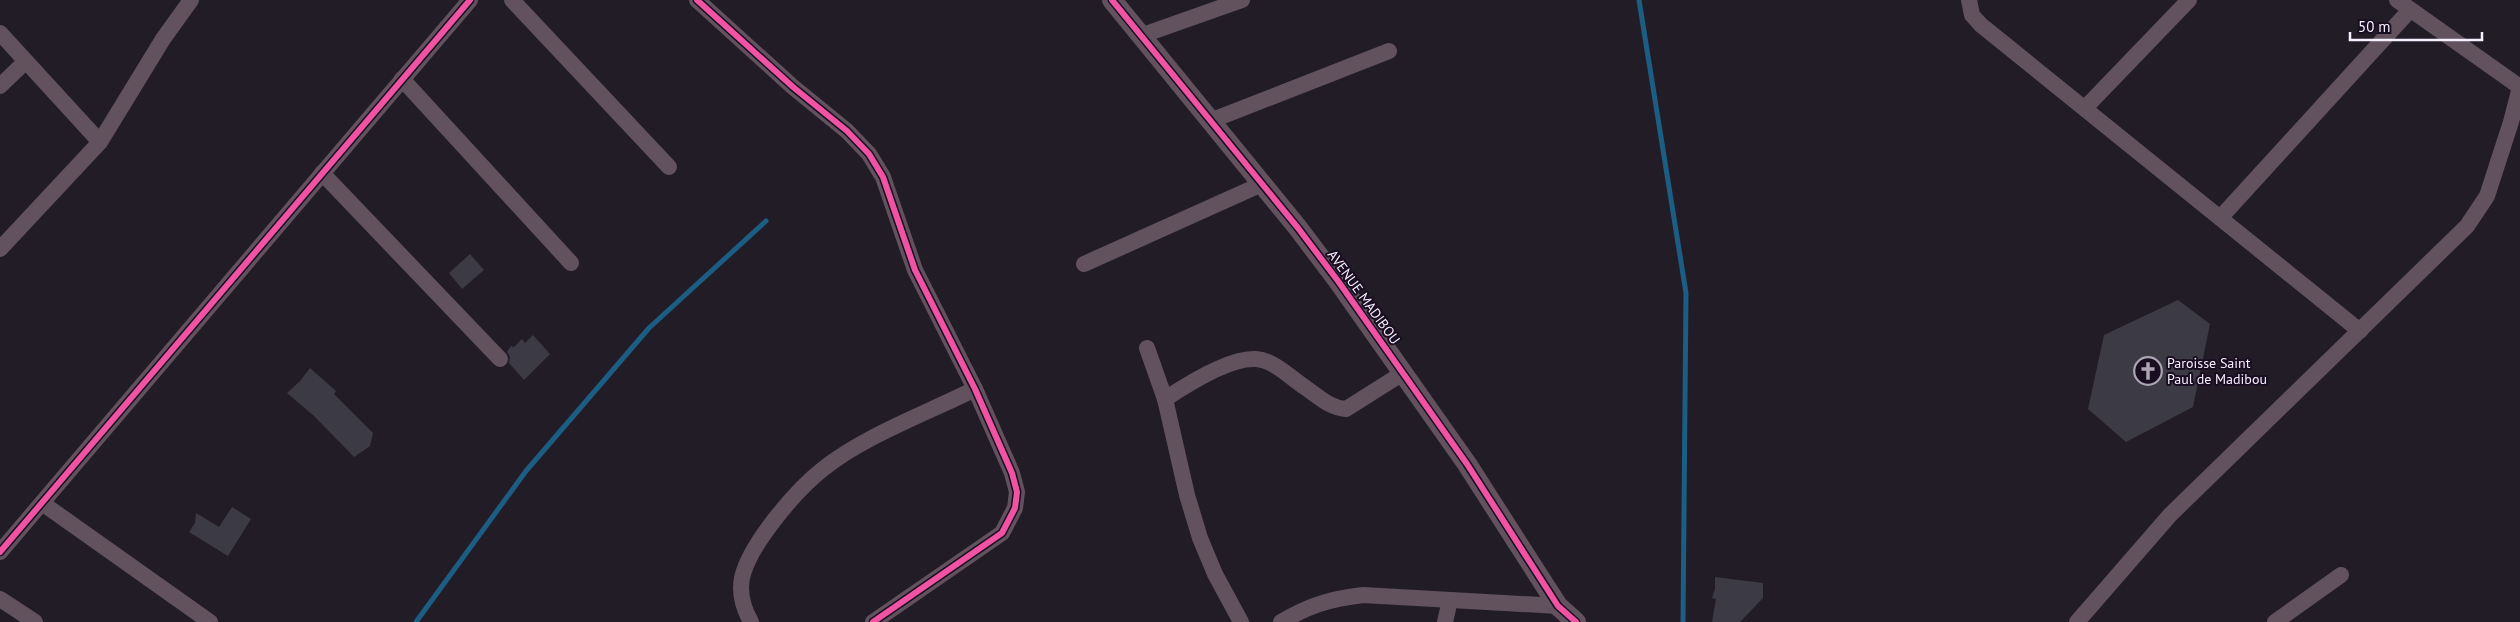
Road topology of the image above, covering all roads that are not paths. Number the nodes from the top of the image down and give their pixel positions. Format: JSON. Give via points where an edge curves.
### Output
{"nodes":[{"id":1,"x":470,"y":0,"type":"edge"},
{"id":2,"x":512,"y":0,"type":"edge"},
{"id":3,"x":697,"y":0,"type":"edge"},
{"id":4,"x":1112,"y":0,"type":"edge"},
{"id":5,"x":1242,"y":0,"type":"edge"},
{"id":6,"x":1969,"y":0,"type":"edge"},
{"id":7,"x":2189,"y":0,"type":"edge"},
{"id":8,"x":2397,"y":0,"type":"edge"},
{"id":9,"x":185,"y":1,"type":"edge"},
{"id":10,"x":2410,"y":10,"type":"junction"},
{"id":11,"x":0,"y":33,"type":"edge"},
{"id":12,"x":1140,"y":36,"type":"junction"},
{"id":13,"x":1389,"y":51,"type":"dead end"},
{"id":14,"x":25,"y":62,"type":"junction"},
{"id":15,"x":402,"y":79,"type":"junction"},
{"id":16,"x":0,"y":86,"type":"edge"},
{"id":17,"x":2520,"y":87,"type":"edge"},
{"id":18,"x":2086,"y":108,"type":"junction"},
{"id":19,"x":1210,"y":121,"type":"junction"},
{"id":20,"x":100,"y":142,"type":"junction"},
{"id":21,"x":669,"y":167,"type":"dead end"},
{"id":22,"x":322,"y":173,"type":"junction"},
{"id":23,"x":1262,"y":184,"type":"junction"},
{"id":24,"x":2221,"y":217,"type":"junction"},
{"id":25,"x":0,"y":249,"type":"edge"},
{"id":26,"x":571,"y":263,"type":"dead end"},
{"id":27,"x":1084,"y":264,"type":"dead end"},
{"id":28,"x":2360,"y":331,"type":"junction"},
{"id":29,"x":1147,"y":348,"type":"dead end"},
{"id":30,"x":500,"y":359,"type":"dead end"},
{"id":31,"x":1403,"y":373,"type":"junction"},
{"id":32,"x":975,"y":390,"type":"junction"},
{"id":33,"x":1166,"y":399,"type":"junction"},
{"id":34,"x":42,"y":503,"type":"junction"},
{"id":35,"x":0,"y":552,"type":"edge"},
{"id":36,"x":2341,"y":575,"type":"dead end"},
{"id":37,"x":0,"y":599,"type":"edge"},
{"id":38,"x":1450,"y":600,"type":"junction"},
{"id":39,"x":1558,"y":606,"type":"junction"},
{"id":40,"x":35,"y":622,"type":"edge"},
{"id":41,"x":210,"y":622,"type":"edge"},
{"id":42,"x":751,"y":622,"type":"edge"},
{"id":43,"x":873,"y":622,"type":"edge"},
{"id":44,"x":1241,"y":622,"type":"edge"},
{"id":45,"x":1281,"y":622,"type":"edge"},
{"id":46,"x":1445,"y":622,"type":"edge"},
{"id":47,"x":1576,"y":622,"type":"edge"},
{"id":48,"x":2077,"y":622,"type":"edge"},
{"id":49,"x":2275,"y":622,"type":"edge"}],
"edges":[{"from":1,"to":15,"type":"street"},
{"from":2,"to":21,"type":"street"},
{"from":3,"to":32,"type":"street","via":[[868,154],[883,176],[915,270]]},
{"from":4,"to":12,"type":"street","name":"AVENUE MADIBOU"},
{"from":5,"to":12,"type":"street"},
{"from":6,"to":18,"type":"street","via":[[1972,15],[1981,25]]},
{"from":7,"to":18,"type":"street"},
{"from":8,"to":10,"type":"street"},
{"from":9,"to":20,"type":"street"},
{"from":10,"to":17,"type":"street"},
{"from":10,"to":24,"type":"street"},
{"from":11,"to":14,"type":"street"},
{"from":12,"to":19,"type":"street","name":"AVENUE MADIBOU"},
{"from":13,"to":19,"type":"street"},
{"from":14,"to":16,"type":"street"},
{"from":14,"to":20,"type":"street"},
{"from":15,"to":22,"type":"street"},
{"from":15,"to":26,"type":"street"},
{"from":17,"to":28,"type":"street","via":[[2487,196],[2467,226]]},
{"from":18,"to":24,"type":"street"},
{"from":19,"to":23,"type":"street","name":"AVENUE MADIBOU"},
{"from":20,"to":25,"type":"street"},
{"from":22,"to":30,"type":"street"},
{"from":22,"to":34,"type":"street"},
{"from":23,"to":27,"type":"street"},
{"from":23,"to":31,"type":"street","name":"AVENUE MADIBOU","via":[[1298,228]]},
{"from":24,"to":28,"type":"street"},
{"from":28,"to":48,"type":"street","via":[[2170,514]]},
{"from":29,"to":33,"type":"street"},
{"from":31,"to":33,"type":"street","via":[[1346,409],[1330,405],[1269,363],[1246,360],[1192,381]]},
{"from":31,"to":39,"type":"street","name":"AVENUE MADIBOU","via":[[1467,464]]},
{"from":32,"to":42,"type":"street","via":[[859,446],[823,469],[796,496],[748,559],[741,594],[744,610]]},
{"from":32,"to":43,"type":"street","via":[[1012,473],[1017,492],[1010,520],[1002,533]]},
{"from":33,"to":44,"type":"street","via":[[1187,496],[1200,538]]},
{"from":34,"to":35,"type":"street"},
{"from":34,"to":41,"type":"street"},
{"from":36,"to":49,"type":"street"},
{"from":37,"to":40,"type":"street"},
{"from":38,"to":39,"type":"street"},
{"from":38,"to":45,"type":"street","via":[[1363,595],[1335,598],[1312,604]]},
{"from":38,"to":46,"type":"street"},
{"from":39,"to":47,"type":"street","name":"AVENUE MADIBOU"}]}
